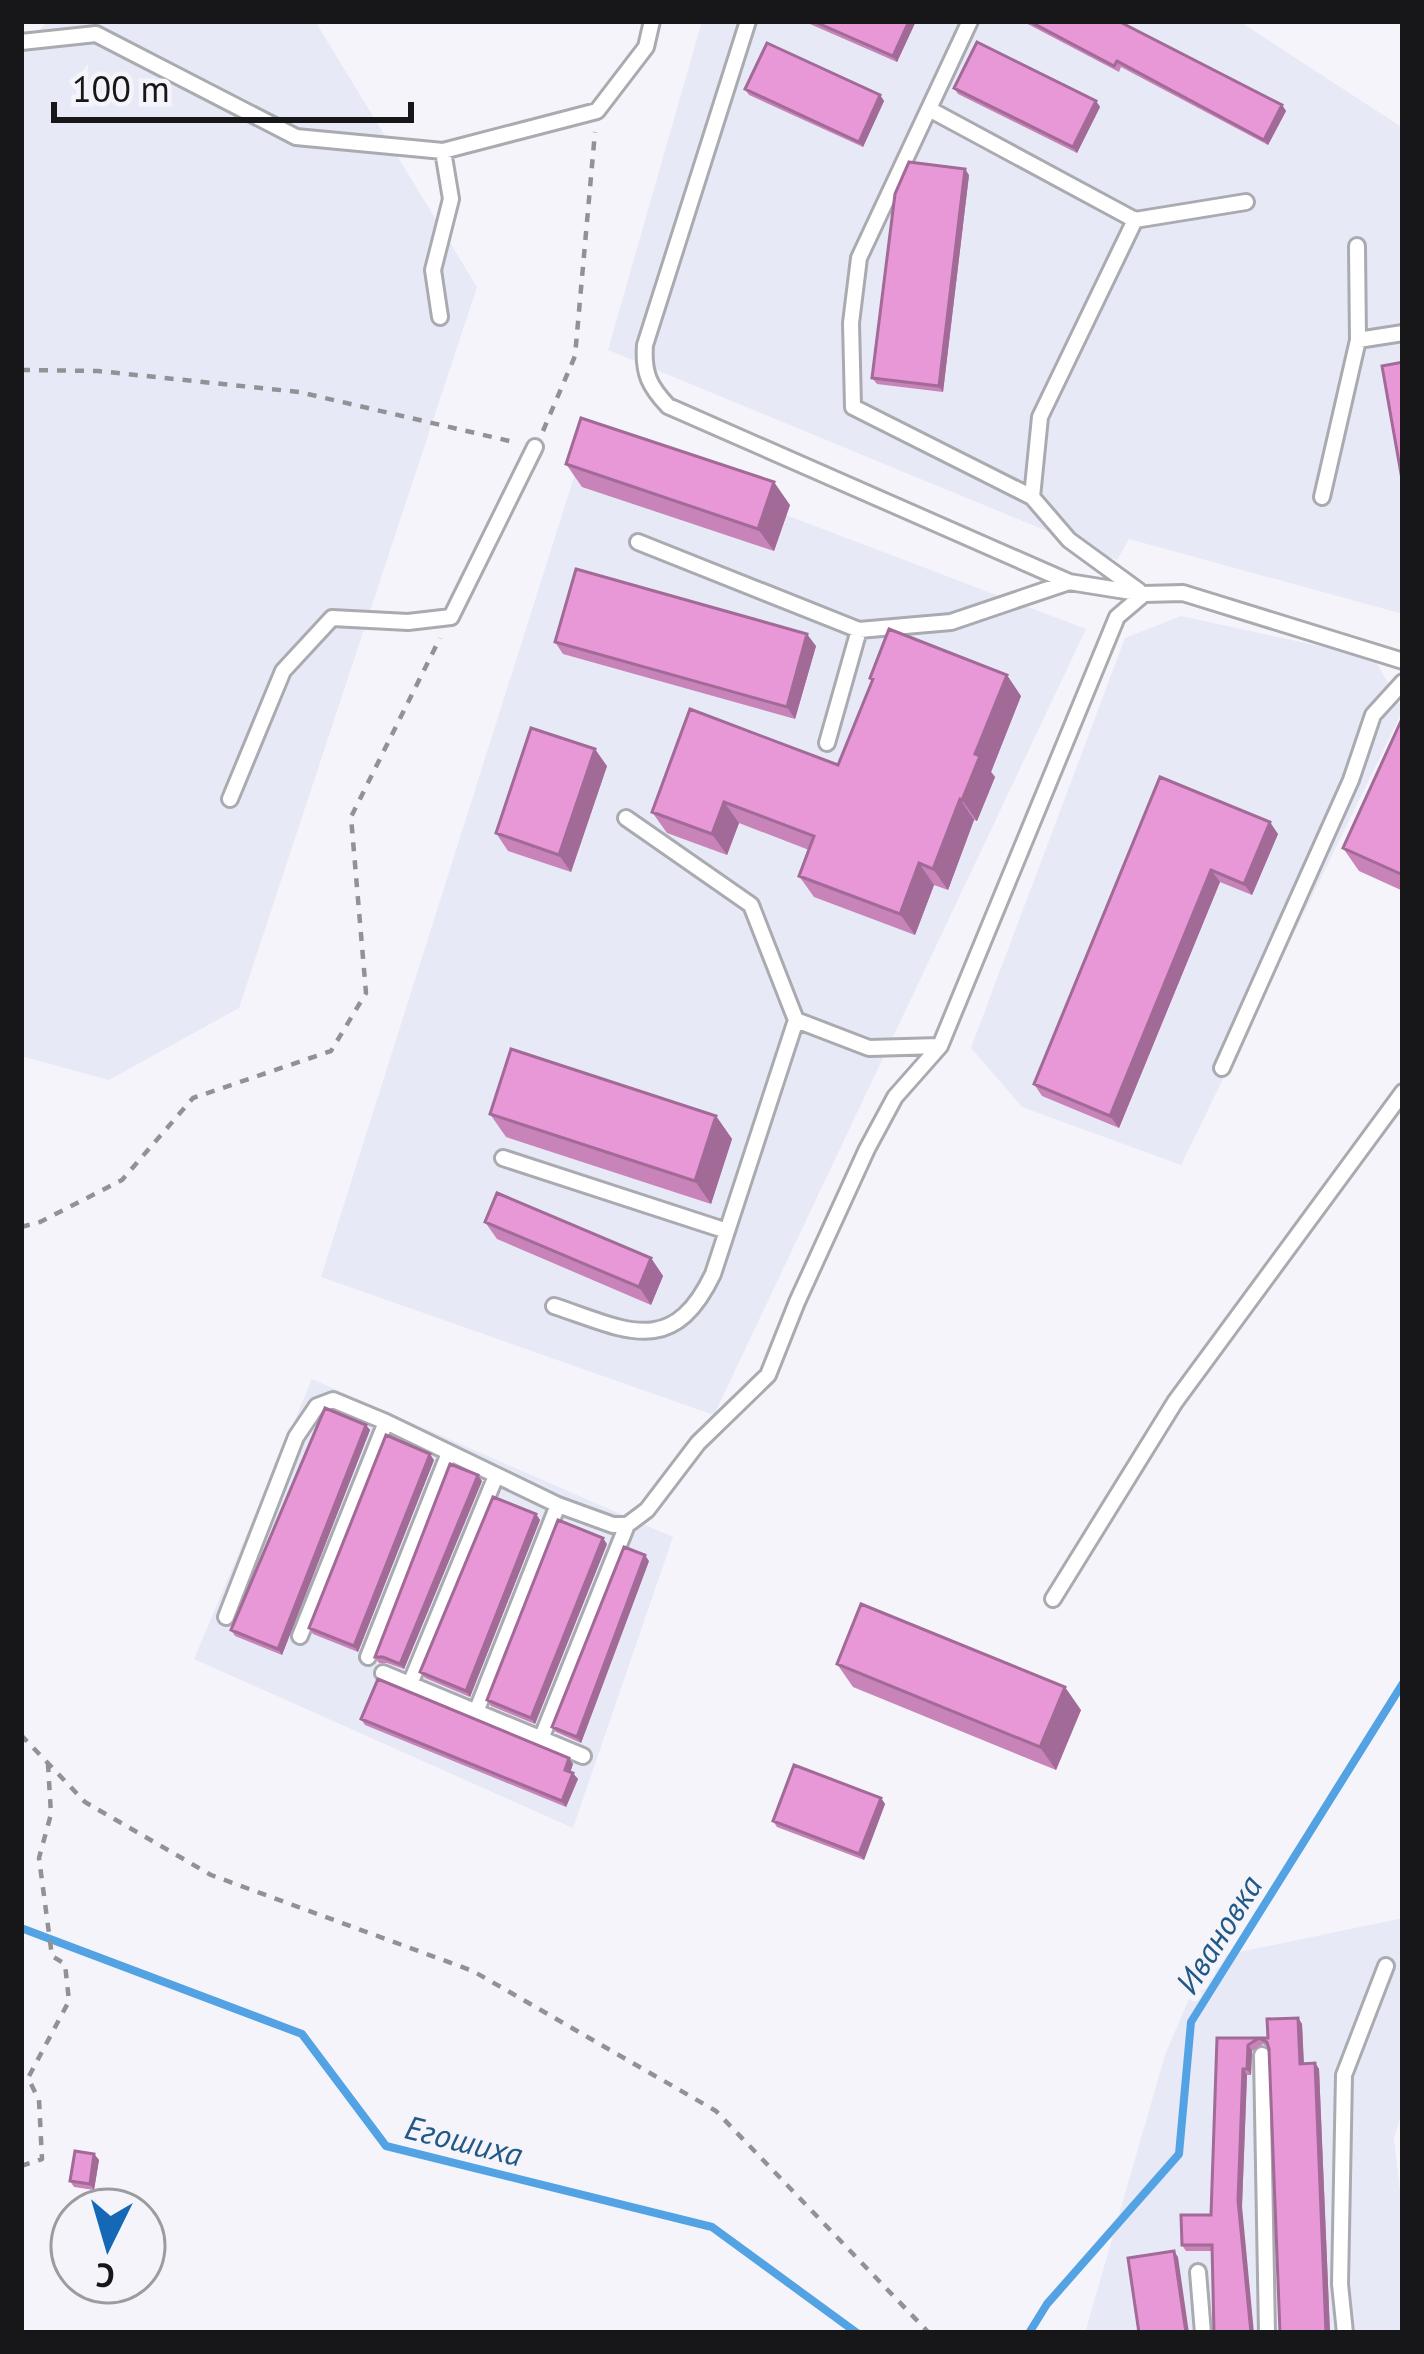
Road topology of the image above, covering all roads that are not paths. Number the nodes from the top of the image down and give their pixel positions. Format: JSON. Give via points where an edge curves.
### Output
{"nodes":[{"id":1,"x":652,"y":21,"type":"edge"},
{"id":2,"x":748,"y":21,"type":"edge"},
{"id":3,"x":970,"y":21,"type":"edge"},
{"id":4,"x":21,"y":42,"type":"edge"},
{"id":5,"x":929,"y":109,"type":"junction"},
{"id":6,"x":443,"y":151,"type":"junction"},
{"id":7,"x":1246,"y":202,"type":"dead end"},
{"id":8,"x":1136,"y":220,"type":"junction"},
{"id":9,"x":1357,"y":246,"type":"dead end"},
{"id":10,"x":440,"y":317,"type":"dead end"},
{"id":11,"x":1403,"y":333,"type":"edge"},
{"id":12,"x":1358,"y":340,"type":"junction"},
{"id":13,"x":536,"y":447,"type":"road end"},
{"id":14,"x":1032,"y":497,"type":"junction"},
{"id":15,"x":1322,"y":497,"type":"dead end"},
{"id":16,"x":638,"y":542,"type":"dead end"},
{"id":17,"x":1069,"y":582,"type":"junction"},
{"id":18,"x":1144,"y":594,"type":"junction"},
{"id":19,"x":859,"y":630,"type":"junction"},
{"id":20,"x":1403,"y":661,"type":"edge"},
{"id":21,"x":1403,"y":682,"type":"edge"},
{"id":22,"x":827,"y":742,"type":"dead end"},
{"id":23,"x":230,"y":800,"type":"dead end"},
{"id":24,"x":626,"y":818,"type":"dead end"},
{"id":25,"x":796,"y":1020,"type":"junction"},
{"id":26,"x":940,"y":1046,"type":"junction"},
{"id":27,"x":1222,"y":1068,"type":"dead end"},
{"id":28,"x":1403,"y":1092,"type":"edge"},
{"id":29,"x":503,"y":1158,"type":"dead end"},
{"id":30,"x":727,"y":1231,"type":"junction"},
{"id":31,"x":554,"y":1306,"type":"dead end"},
{"id":32,"x":386,"y":1422,"type":"junction"},
{"id":33,"x":449,"y":1453,"type":"junction"},
{"id":34,"x":496,"y":1476,"type":"junction"},
{"id":35,"x":558,"y":1505,"type":"junction"},
{"id":36,"x":627,"y":1525,"type":"junction"},
{"id":37,"x":1053,"y":1600,"type":"dead end"},
{"id":38,"x":226,"y":1617,"type":"dead end"},
{"id":39,"x":300,"y":1636,"type":"dead end"},
{"id":40,"x":368,"y":1657,"type":"dead end"},
{"id":41,"x":382,"y":1672,"type":"dead end"},
{"id":42,"x":410,"y":1684,"type":"junction"},
{"id":43,"x":476,"y":1712,"type":"junction"},
{"id":44,"x":541,"y":1739,"type":"junction"},
{"id":45,"x":583,"y":1756,"type":"dead end"},
{"id":46,"x":1386,"y":1966,"type":"dead end"},
{"id":47,"x":1262,"y":2055,"type":"dead end"},
{"id":48,"x":1198,"y":2272,"type":"dead end"},
{"id":49,"x":1203,"y":2333,"type":"edge"},
{"id":50,"x":1267,"y":2333,"type":"edge"},
{"id":51,"x":1346,"y":2333,"type":"edge"}],
"edges":[{"from":1,"to":6,"type":"lane","via":[[646,47],[597,111]]},
{"from":2,"to":17,"type":"lane","via":[[645,345],[651,388],[668,406]]},
{"from":3,"to":5,"type":"lane"},
{"from":4,"to":6,"type":"lane","via":[[96,34],[296,137]]},
{"from":5,"to":8,"type":"lane"},
{"from":5,"to":14,"type":"lane","via":[[860,258],[853,407]]},
{"from":6,"to":10,"type":"lane","via":[[451,199],[433,270]]},
{"from":7,"to":8,"type":"lane"},
{"from":8,"to":14,"type":"lane","via":[[1040,417]]},
{"from":9,"to":12,"type":"lane"},
{"from":11,"to":12,"type":"lane"},
{"from":12,"to":15,"type":"lane"},
{"from":13,"to":23,"type":"lane","via":[[451,616],[332,618],[283,670]]},
{"from":14,"to":18,"type":"lane","via":[[1069,540]]},
{"from":16,"to":19,"type":"lane"},
{"from":17,"to":18,"type":"lane"},
{"from":17,"to":19,"type":"lane","via":[[951,622]]},
{"from":18,"to":20,"type":"lane","via":[[1183,593]]},
{"from":18,"to":26,"type":"lane","via":[[1117,616]]},
{"from":19,"to":22,"type":"lane"},
{"from":21,"to":27,"type":"lane","via":[[1372,715],[1351,780]]},
{"from":24,"to":25,"type":"lane","via":[[752,905]]},
{"from":25,"to":26,"type":"lane","via":[[869,1048]]},
{"from":25,"to":30,"type":"lane"},
{"from":26,"to":36,"type":"lane","via":[[886,1114],[768,1375]]},
{"from":28,"to":37,"type":"lane","via":[[1175,1402]]},
{"from":29,"to":30,"type":"lane"},
{"from":30,"to":31,"type":"lane","via":[[705,1291],[662,1331],[627,1330]]},
{"from":32,"to":33,"type":"lane"},
{"from":32,"to":38,"type":"lane","via":[[333,1400],[317,1406],[296,1436]]},
{"from":32,"to":39,"type":"lane"},
{"from":33,"to":34,"type":"lane"},
{"from":33,"to":40,"type":"lane"},
{"from":34,"to":35,"type":"lane"},
{"from":34,"to":42,"type":"lane"},
{"from":35,"to":36,"type":"lane"},
{"from":35,"to":43,"type":"lane"},
{"from":36,"to":44,"type":"lane"},
{"from":41,"to":42,"type":"lane"},
{"from":42,"to":43,"type":"lane"},
{"from":43,"to":44,"type":"lane"},
{"from":44,"to":45,"type":"lane"},
{"from":46,"to":51,"type":"lane","via":[[1344,2074]]},
{"from":47,"to":50,"type":"lane"},
{"from":48,"to":49,"type":"lane"}]}
